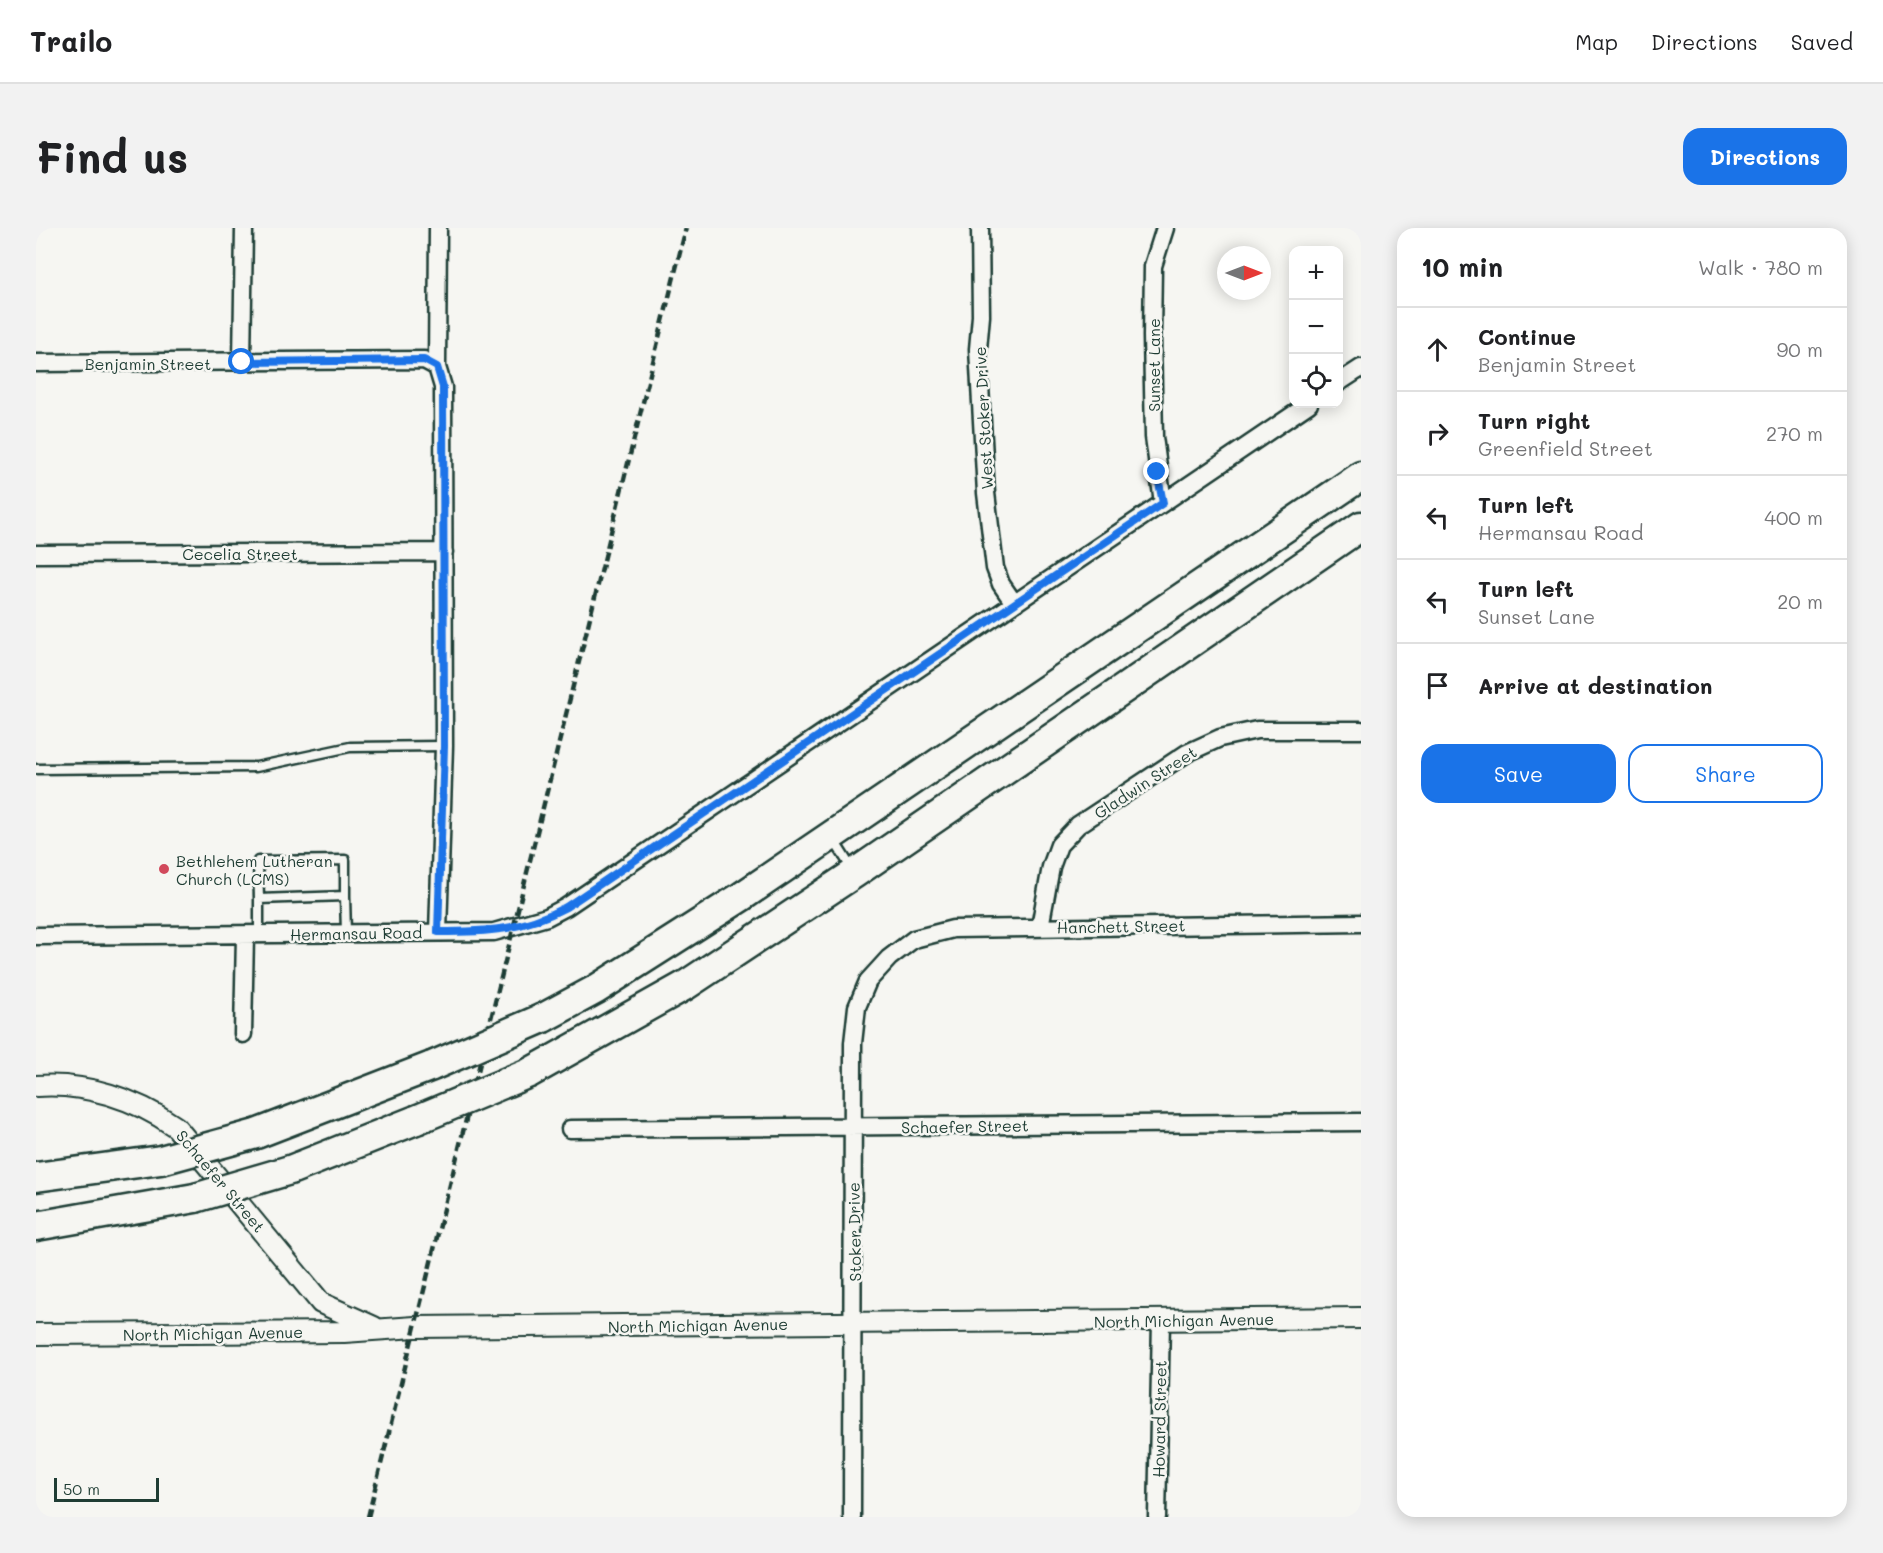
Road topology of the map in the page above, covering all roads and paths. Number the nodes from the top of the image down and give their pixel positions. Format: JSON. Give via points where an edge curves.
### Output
{"nodes":[{"id":1,"x":244,"y":228,"type":"edge"},
{"id":2,"x":438,"y":228,"type":"edge"},
{"id":3,"x":980,"y":228,"type":"edge"},
{"id":4,"x":1165,"y":228,"type":"edge"},
{"id":5,"x":242,"y":362,"type":"junction"},
{"id":6,"x":36,"y":363,"type":"edge"},
{"id":7,"x":437,"y":367,"type":"junction"},
{"id":8,"x":1361,"y":368,"type":"edge"},
{"id":9,"x":1343,"y":380,"type":"edge"},
{"id":10,"x":1303,"y":408,"type":"edge"},
{"id":11,"x":1361,"y":476,"type":"edge"},
{"id":12,"x":1163,"y":503,"type":"junction"},
{"id":13,"x":1361,"y":526,"type":"edge"},
{"id":14,"x":444,"y":552,"type":"junction"},
{"id":15,"x":36,"y":554,"type":"edge"},
{"id":16,"x":1014,"y":603,"type":"junction"},
{"id":17,"x":1361,"y":730,"type":"edge"},
{"id":18,"x":444,"y":746,"type":"junction"},
{"id":19,"x":36,"y":769,"type":"edge"},
{"id":20,"x":831,"y":836,"type":"junction"},
{"id":21,"x":855,"y":873,"type":"junction"},
{"id":22,"x":345,"y":896,"type":"junction"},
{"id":23,"x":259,"y":899,"type":"junction"},
{"id":24,"x":1361,"y":923,"type":"edge"},
{"id":25,"x":1040,"y":927,"type":"junction"},
{"id":26,"x":438,"y":932,"type":"junction"},
{"id":27,"x":346,"y":933,"type":"junction"},
{"id":28,"x":252,"y":935,"type":"junction"},
{"id":29,"x":36,"y":936,"type":"edge"},
{"id":30,"x":889,"y":958,"type":"joint"},
{"id":31,"x":243,"y":1034,"type":"dead end"},
{"id":32,"x":36,"y":1086,"type":"edge"},
{"id":33,"x":1361,"y":1122,"type":"edge"},
{"id":34,"x":853,"y":1127,"type":"junction"},
{"id":35,"x":570,"y":1130,"type":"dead end"},
{"id":36,"x":48,"y":1175,"type":"edge"},
{"id":37,"x":48,"y":1224,"type":"edge"},
{"id":38,"x":321,"y":1303,"type":"junction"},
{"id":39,"x":1361,"y":1318,"type":"edge"},
{"id":40,"x":1161,"y":1321,"type":"junction"},
{"id":41,"x":854,"y":1323,"type":"junction"},
{"id":42,"x":376,"y":1328,"type":"junction"},
{"id":43,"x":315,"y":1332,"type":"junction"},
{"id":44,"x":36,"y":1334,"type":"edge"},
{"id":45,"x":852,"y":1517,"type":"edge"},
{"id":46,"x":1156,"y":1517,"type":"edge"}],
"edges":[{"from":1,"to":5,"type":"street"},
{"from":2,"to":7,"type":"street"},
{"from":3,"to":16,"type":"street","name":"West Stoker Drive","via":[[978,349],[986,493],[995,568]]},
{"from":4,"to":12,"type":"street","name":"Sunset Lane","via":[[1153,266],[1152,336],[1154,436]]},
{"from":5,"to":6,"type":"street","name":"Benjamin Street"},
{"from":5,"to":7,"type":"street","name":"Benjamin Street","via":[[424,360]]},
{"from":7,"to":14,"type":"street","via":[[443,387]]},
{"from":8,"to":9,"type":"street"},
{"from":10,"to":12,"type":"street","name":"Hermansau Road"},
{"from":11,"to":20,"type":"highway"},
{"from":12,"to":16,"type":"street","name":"Hermansau Road"},
{"from":13,"to":21,"type":"highway"},
{"from":14,"to":15,"type":"street","name":"Cecelia Street"},
{"from":14,"to":18,"type":"street"},
{"from":16,"to":26,"type":"street","name":"Hermansau Road","via":[[566,907],[547,917],[494,932]]},
{"from":17,"to":25,"type":"street","name":"Gladwin Street","via":[[1243,732],[1187,753],[1078,825],[1059,845]]},
{"from":18,"to":19,"type":"lane","via":[[350,747],[256,766]]},
{"from":18,"to":26,"type":"street"},
{"from":20,"to":21,"type":"lane"},
{"from":20,"to":36,"type":"highway","bridge":true,"via":[[605,984],[543,1018],[256,1134],[161,1160]]},
{"from":21,"to":37,"type":"highway","bridge":true,"via":[[686,985],[529,1073],[290,1170],[195,1198]]},
{"from":22,"to":23,"type":"lane"},
{"from":22,"to":23,"type":"lane","via":[[345,860],[258,861]]},
{"from":22,"to":27,"type":"lane"},
{"from":23,"to":28,"type":"lane"},
{"from":24,"to":25,"type":"street","name":"Hanchett Street"},
{"from":25,"to":30,"type":"street","name":"Hanchett Street","via":[[953,928],[914,939]]},
{"from":26,"to":27,"type":"street","name":"Hermansau Road"},
{"from":27,"to":28,"type":"street","name":"Hermansau Road"},
{"from":28,"to":29,"type":"street","name":"Hermansau Road"},
{"from":28,"to":31,"type":"street"},
{"from":30,"to":34,"type":"street","name":"Stoker Drive","via":[[868,981],[857,1007]]},
{"from":32,"to":38,"type":"street","name":"Schaefer Street","via":[[103,1093],[158,1114],[176,1127]]},
{"from":33,"to":34,"type":"street","name":"Schaefer Street"},
{"from":34,"to":35,"type":"street","name":"Schaefer Street"},
{"from":34,"to":41,"type":"street","name":"Stoker Drive"},
{"from":38,"to":42,"type":"street","name":"Schaefer Street"},
{"from":38,"to":43,"type":"street"},
{"from":39,"to":40,"type":"street","name":"North Michigan Avenue"},
{"from":40,"to":41,"type":"street","name":"North Michigan Avenue"},
{"from":40,"to":46,"type":"street","name":"Howard Street"},
{"from":41,"to":42,"type":"street","name":"North Michigan Avenue"},
{"from":41,"to":45,"type":"street","name":"Stoker Drive"},
{"from":42,"to":43,"type":"street","name":"North Michigan Avenue"},
{"from":43,"to":44,"type":"street","name":"North Michigan Avenue"}]}
